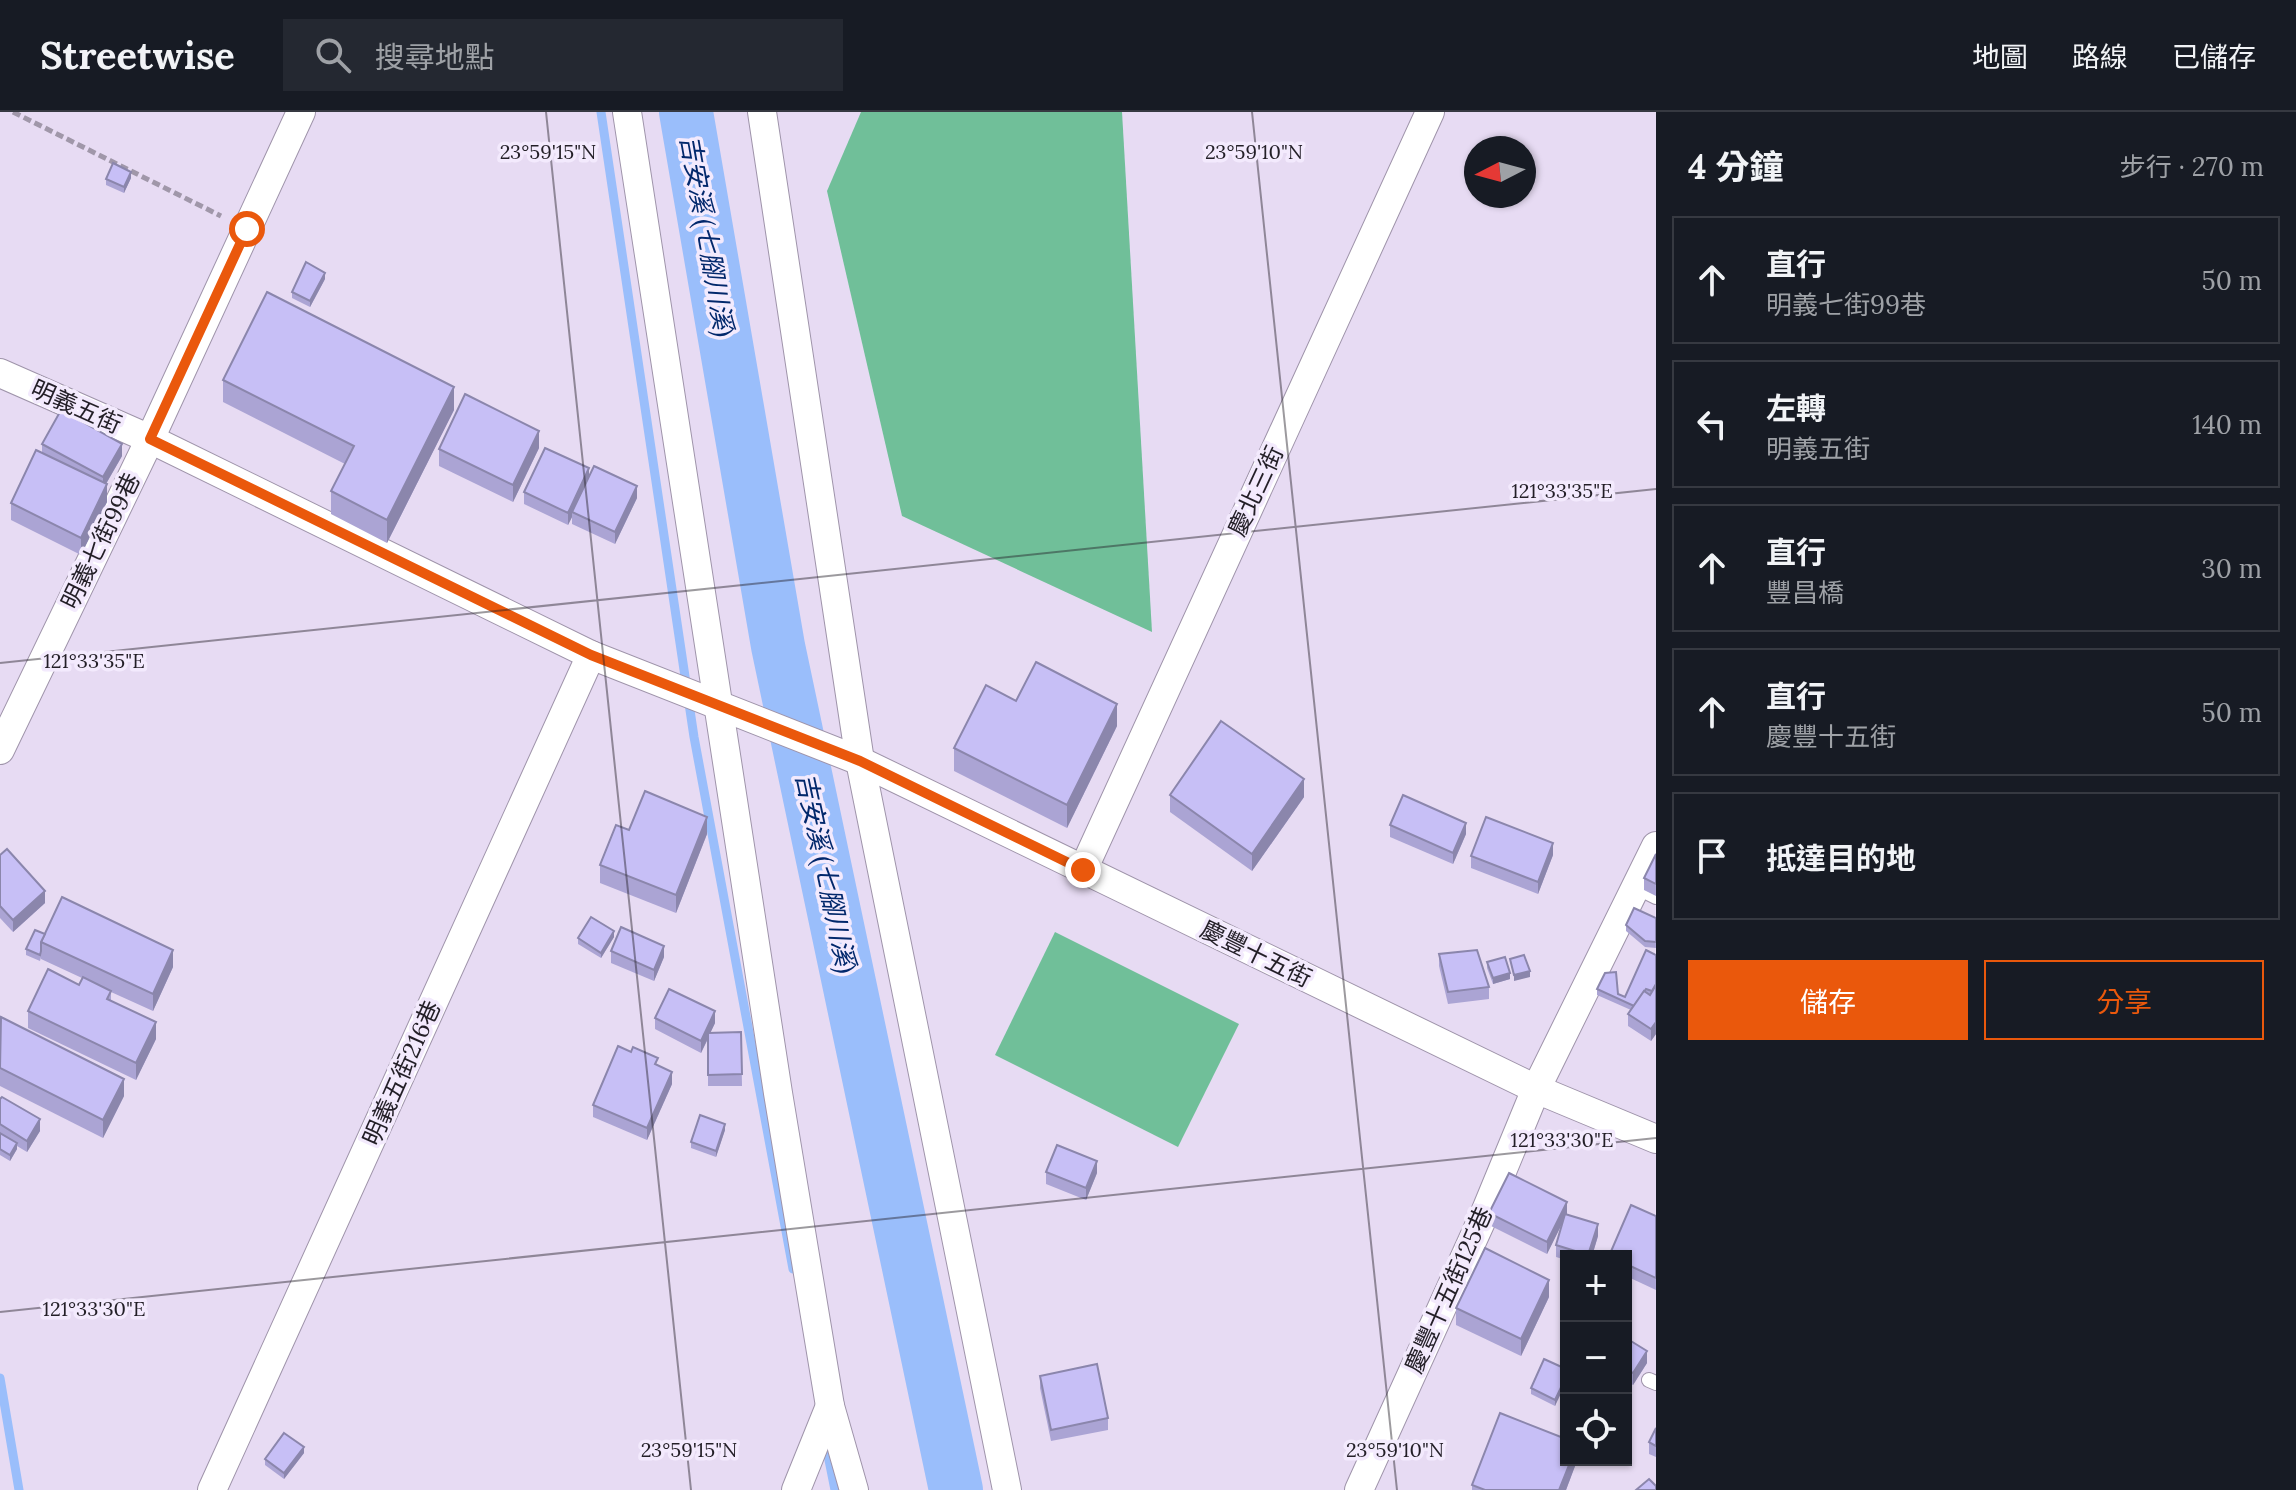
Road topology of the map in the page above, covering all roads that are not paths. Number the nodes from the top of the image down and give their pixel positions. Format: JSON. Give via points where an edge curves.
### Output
{"nodes":[{"id":1,"x":301,"y":112,"type":"edge"},
{"id":2,"x":627,"y":112,"type":"edge"},
{"id":3,"x":762,"y":112,"type":"edge"},
{"id":4,"x":1430,"y":112,"type":"edge"},
{"id":5,"x":0,"y":373,"type":"edge"},
{"id":6,"x":150,"y":439,"type":"junction"},
{"id":7,"x":591,"y":655,"type":"junction"},
{"id":8,"x":717,"y":704,"type":"junction"},
{"id":9,"x":0,"y":750,"type":"edge"},
{"id":10,"x":860,"y":761,"type":"junction"},
{"id":11,"x":1656,"y":846,"type":"edge"},
{"id":12,"x":1083,"y":870,"type":"junction"},
{"id":13,"x":1646,"y":892,"type":"edge"},
{"id":14,"x":1536,"y":1089,"type":"junction"},
{"id":15,"x":1656,"y":1139,"type":"edge"},
{"id":16,"x":830,"y":1406,"type":"junction"},
{"id":17,"x":212,"y":1490,"type":"edge"},
{"id":18,"x":796,"y":1490,"type":"edge"},
{"id":19,"x":854,"y":1490,"type":"edge"},
{"id":20,"x":1007,"y":1490,"type":"edge"},
{"id":21,"x":1359,"y":1490,"type":"edge"}],
"edges":[{"from":1,"to":6,"type":"street","name":"明義七街99巷"},
{"from":2,"to":8,"type":"street"},
{"from":3,"to":10,"type":"street"},
{"from":4,"to":12,"type":"street","name":"慶北三街"},
{"from":5,"to":6,"type":"street","name":"明義五街"},
{"from":6,"to":7,"type":"street","name":"明義五街"},
{"from":6,"to":9,"type":"street","name":"明義七街99巷"},
{"from":7,"to":8,"type":"street","name":"明義五街"},
{"from":7,"to":17,"type":"street","name":"明義五街216巷"},
{"from":8,"to":10,"type":"street","name":"明義五街"},
{"from":8,"to":16,"type":"street"},
{"from":10,"to":12,"type":"street","name":"慶豐十五街"},
{"from":10,"to":20,"type":"street"},
{"from":11,"to":13,"type":"street","name":"慶豐十五街125巷"},
{"from":12,"to":14,"type":"street","name":"慶豐十五街"},
{"from":13,"to":14,"type":"street","name":"慶豐十五街125巷"},
{"from":14,"to":15,"type":"street","name":"慶豐十五街"},
{"from":14,"to":21,"type":"street","name":"慶豐十五街125巷"},
{"from":16,"to":18,"type":"street"},
{"from":16,"to":19,"type":"street"}]}
